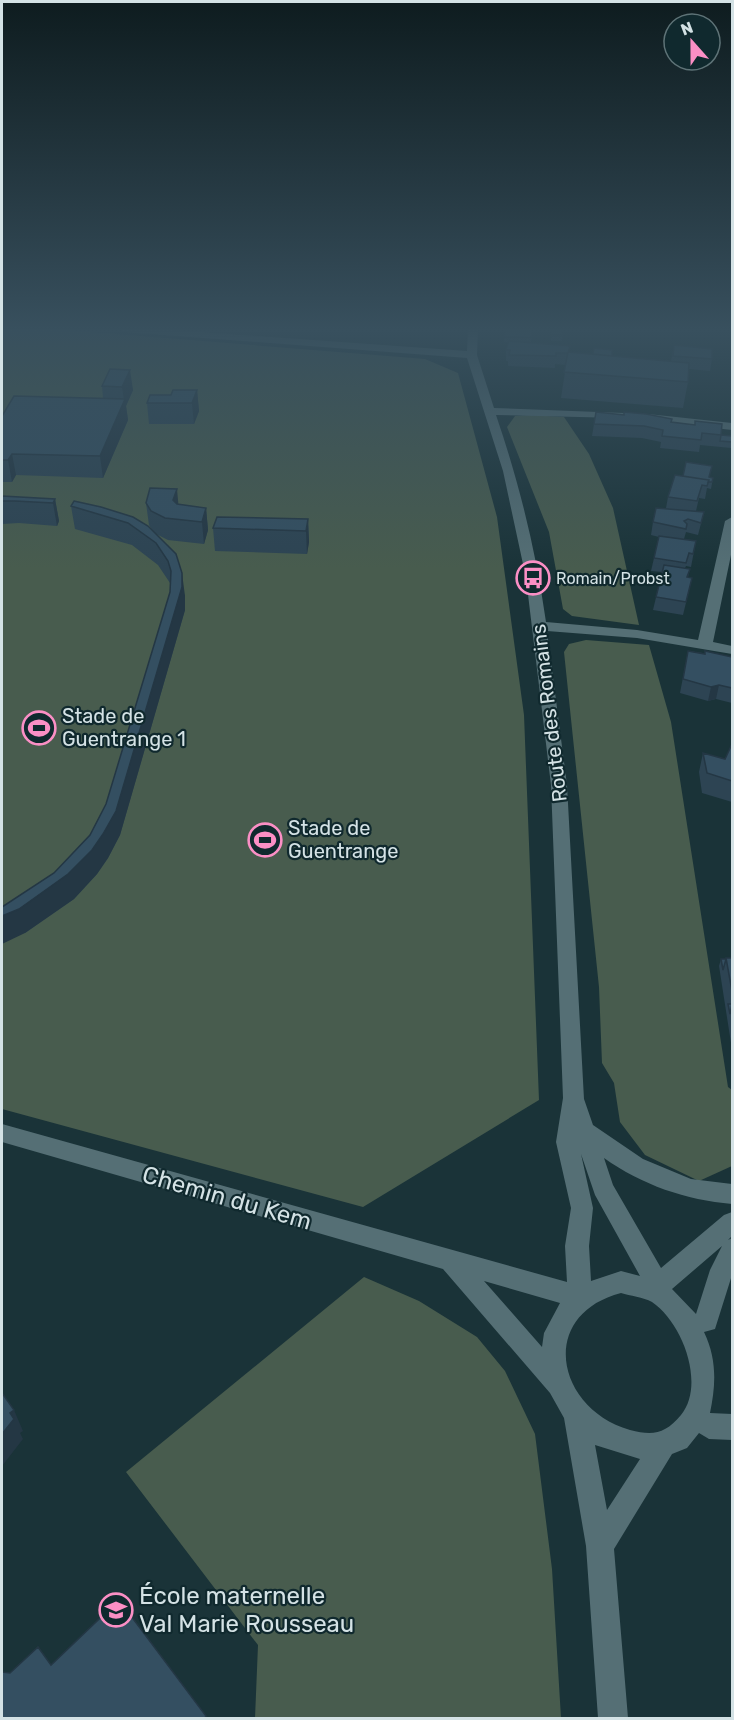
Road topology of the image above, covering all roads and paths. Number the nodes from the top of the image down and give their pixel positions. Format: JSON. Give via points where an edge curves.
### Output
{"nodes":[{"id":1,"x":490,"y":411,"type":"joint"},
{"id":2,"x":732,"y":427,"type":"edge"},
{"id":3,"x":732,"y":521,"type":"edge"},
{"id":4,"x":538,"y":626,"type":"junction"},
{"id":5,"x":705,"y":644,"type":"junction"},
{"id":6,"x":732,"y":650,"type":"edge"},
{"id":7,"x":574,"y":1098,"type":"junction"},
{"id":8,"x":584,"y":1130,"type":"junction"},
{"id":9,"x":2,"y":1133,"type":"edge"},
{"id":10,"x":732,"y":1194,"type":"edge"},
{"id":11,"x":732,"y":1222,"type":"edge"},
{"id":12,"x":732,"y":1249,"type":"edge"},
{"id":13,"x":452,"y":1262,"type":"junction"},
{"id":14,"x":658,"y":1286,"type":"junction"},
{"id":15,"x":580,"y":1297,"type":"junction"},
{"id":16,"x":720,"y":1348,"type":"junction"},
{"id":17,"x":560,"y":1387,"type":"junction"},
{"id":18,"x":576,"y":1412,"type":"junction"},
{"id":19,"x":721,"y":1427,"type":"edge"},
{"id":20,"x":661,"y":1449,"type":"junction"},
{"id":21,"x":600,"y":1546,"type":"junction"},
{"id":22,"x":613,"y":1719,"type":"edge"}],
"edges":[{"from":1,"to":2,"type":"street","via":[[592,412]]},
{"from":1,"to":4,"type":"street","name":"Route des Romains","via":[[521,517]]},
{"from":3,"to":5,"type":"street"},
{"from":4,"to":5,"type":"street"},
{"from":4,"to":7,"type":"street","name":"Route des Romains","via":[[559,785]]},
{"from":5,"to":6,"type":"street"},
{"from":7,"to":8,"type":"street","name":"Route des Romains"},
{"from":7,"to":15,"type":"street","name":"Route des Romains","via":[[567,1142],[582,1208],[577,1246]]},
{"from":8,"to":10,"type":"street","via":[[642,1170],[680,1187]]},
{"from":8,"to":14,"type":"street","name":"Route des Romains","via":[[603,1188]]},
{"from":9,"to":13,"type":"street","name":"Chemin du Kem"},
{"from":11,"to":14,"type":"street"},
{"from":12,"to":16,"type":"street","via":[[722,1270]]},
{"from":13,"to":15,"type":"street","name":"Chemin du Kem"},
{"from":13,"to":17,"type":"street"},
{"from":14,"to":15,"type":"street","name":"Route des Romains","via":[[621,1282]]},
{"from":14,"to":16,"type":"street","name":"Route des Romains","via":[[692,1307]]},
{"from":15,"to":17,"type":"street","name":"Route des Romains","via":[[567,1310],[558,1328],[554,1366]]},
{"from":16,"to":19,"type":"street","name":"Route des Romains","via":[[727,1386]]},
{"from":17,"to":18,"type":"street","name":"Route des Romains"},
{"from":18,"to":20,"type":"street","name":"Route des Romains","via":[[600,1433],[630,1446]]},
{"from":18,"to":21,"type":"street","name":"Route des Romains"},
{"from":19,"to":20,"type":"street","name":"Route des Romains"},
{"from":20,"to":21,"type":"street"},
{"from":21,"to":22,"type":"street","name":"Route des Romains"}]}
